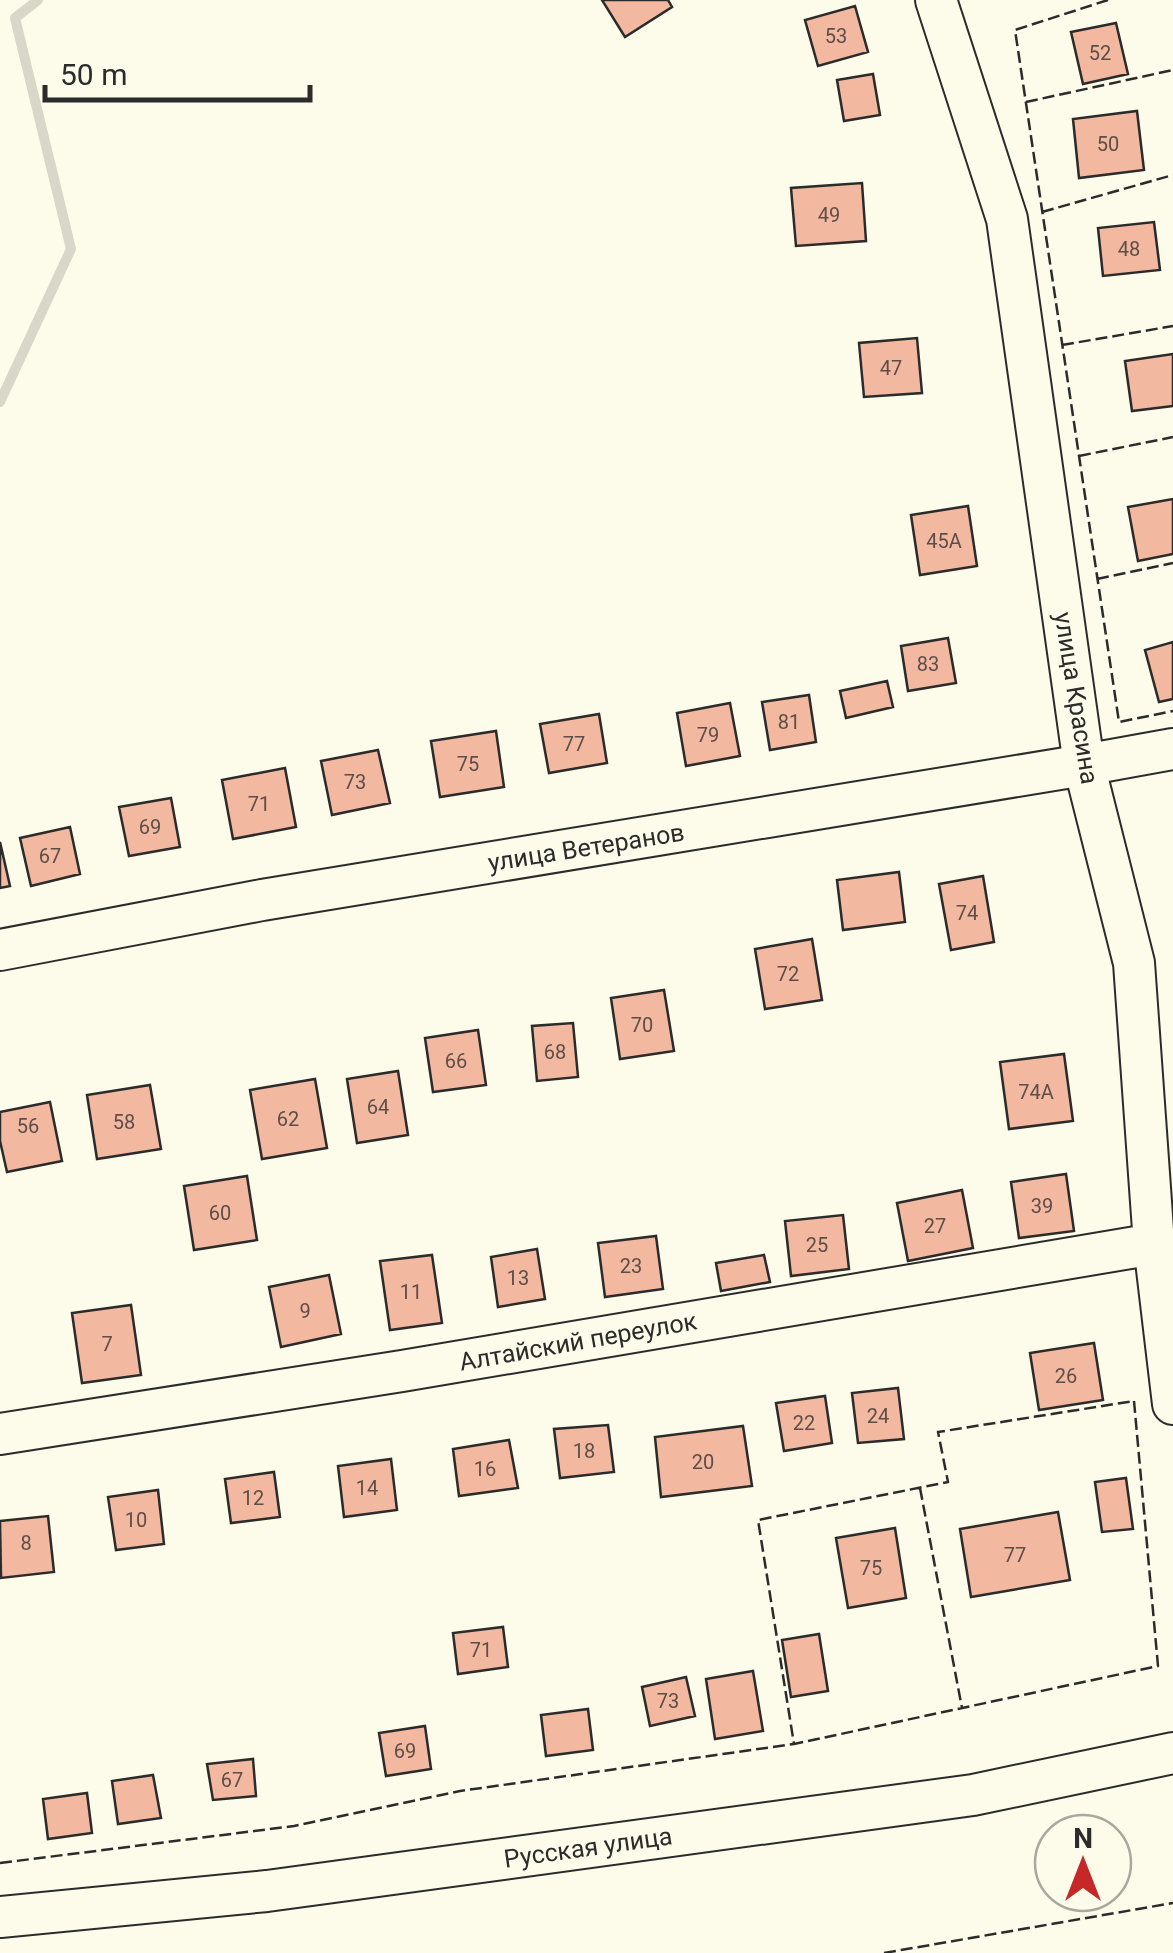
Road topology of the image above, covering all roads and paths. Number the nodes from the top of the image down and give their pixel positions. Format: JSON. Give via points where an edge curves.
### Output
{"nodes":[{"id":1,"x":936,"y":0,"type":"edge"},
{"id":2,"x":1173,"y":749,"type":"edge"},
{"id":3,"x":1084,"y":766,"type":"junction"},
{"id":4,"x":0,"y":950,"type":"edge"},
{"id":5,"x":1154,"y":1244,"type":"junction"},
{"id":6,"x":1173,"y":1404,"type":"edge"},
{"id":7,"x":0,"y":1434,"type":"edge"},
{"id":8,"x":1173,"y":1753,"type":"edge"},
{"id":9,"x":0,"y":1916,"type":"edge"}],
"edges":[{"from":1,"to":3,"type":"street","name":"улица Красина","via":[[1007,220]]},
{"from":2,"to":3,"type":"street","name":"улица Ветеранов"},
{"from":3,"to":4,"type":"street","name":"улица Ветеранов","via":[[262,900]]},
{"from":3,"to":5,"type":"street","name":"улица Красина","via":[[1134,963]]},
{"from":5,"to":6,"type":"street","name":"улица Красина"},
{"from":5,"to":7,"type":"street","name":"Алтайский переулок"},
{"from":8,"to":9,"type":"street","name":"Русская улица","via":[[973,1794],[267,1890]]}]}
